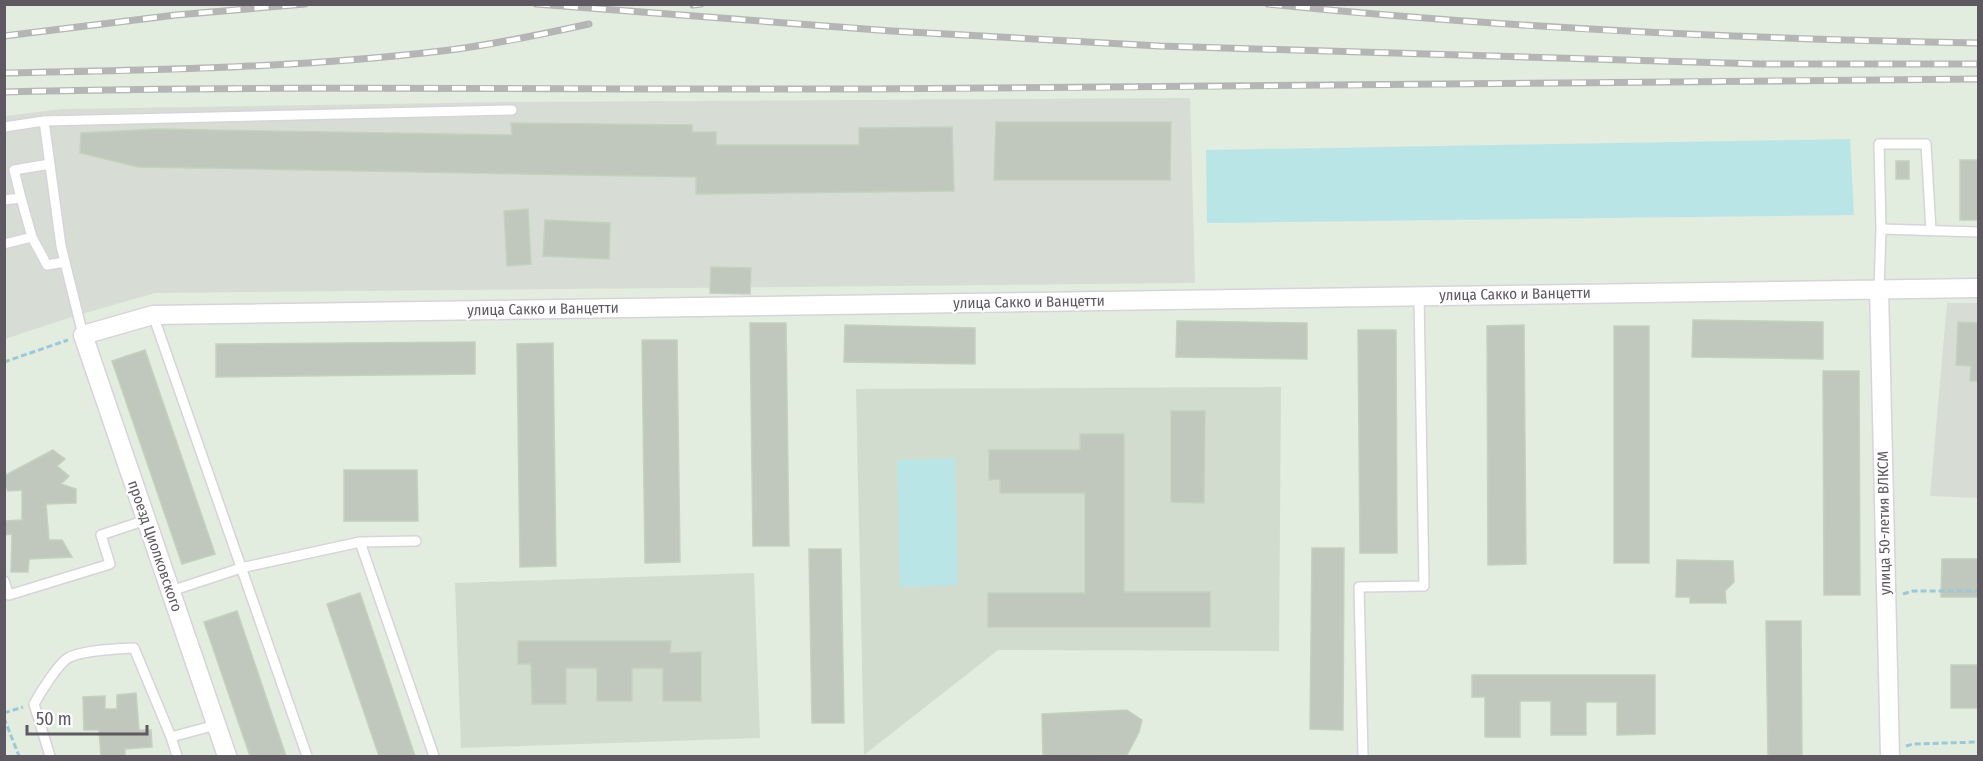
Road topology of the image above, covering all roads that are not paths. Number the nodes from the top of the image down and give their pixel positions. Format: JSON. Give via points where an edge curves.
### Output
{"nodes":[{"id":1,"x":512,"y":110,"type":"dead end"},
{"id":2,"x":44,"y":121,"type":"junction"},
{"id":3,"x":4,"y":127,"type":"edge"},
{"id":4,"x":50,"y":164,"type":"junction"},
{"id":5,"x":21,"y":198,"type":"junction"},
{"id":6,"x":4,"y":200,"type":"edge"},
{"id":7,"x":1881,"y":229,"type":"junction"},
{"id":8,"x":1931,"y":231,"type":"junction"},
{"id":9,"x":1978,"y":232,"type":"edge"},
{"id":10,"x":32,"y":237,"type":"junction"},
{"id":11,"x":4,"y":244,"type":"edge"},
{"id":12,"x":65,"y":262,"type":"junction"},
{"id":13,"x":1978,"y":288,"type":"edge"},
{"id":14,"x":1879,"y":289,"type":"junction"},
{"id":15,"x":1419,"y":296,"type":"junction"},
{"id":16,"x":153,"y":315,"type":"junction"},
{"id":17,"x":83,"y":335,"type":"junction"},
{"id":18,"x":146,"y":520,"type":"junction"},
{"id":19,"x":416,"y":541,"type":"dead end"},
{"id":20,"x":360,"y":542,"type":"junction"},
{"id":21,"x":241,"y":568,"type":"junction"},
{"id":22,"x":4,"y":581,"type":"edge"},
{"id":23,"x":171,"y":591,"type":"junction"},
{"id":24,"x":216,"y":725,"type":"junction"},
{"id":25,"x":171,"y":737,"type":"junction"},
{"id":26,"x":1890,"y":754,"type":"edge"},
{"id":27,"x":50,"y":756,"type":"edge"},
{"id":28,"x":177,"y":756,"type":"edge"},
{"id":29,"x":227,"y":756,"type":"edge"},
{"id":30,"x":307,"y":756,"type":"edge"},
{"id":31,"x":434,"y":756,"type":"edge"},
{"id":32,"x":1363,"y":756,"type":"edge"}],
"edges":[{"from":1,"to":2,"type":"lane"},
{"from":2,"to":3,"type":"lane"},
{"from":2,"to":4,"type":"lane"},
{"from":4,"to":5,"type":"lane","via":[[14,171]]},
{"from":4,"to":12,"type":"lane"},
{"from":5,"to":6,"type":"lane"},
{"from":5,"to":10,"type":"lane"},
{"from":7,"to":8,"type":"lane"},
{"from":7,"to":8,"type":"lane","via":[[1879,144],[1926,144]]},
{"from":7,"to":14,"type":"lane"},
{"from":8,"to":9,"type":"lane"},
{"from":10,"to":11,"type":"lane"},
{"from":10,"to":12,"type":"lane","via":[[47,265]]},
{"from":12,"to":17,"type":"lane"},
{"from":13,"to":14,"type":"street","name":"улица Сакко и Ванцетти"},
{"from":14,"to":15,"type":"street","name":"улица Сакко и Ванцетти"},
{"from":14,"to":26,"type":"street","name":"улица 50-летия ВЛКСМ"},
{"from":15,"to":16,"type":"street","name":"улица Сакко и Ванцетти"},
{"from":15,"to":32,"type":"lane","via":[[1424,586],[1359,587]]},
{"from":16,"to":17,"type":"street","name":"улица Сакко и Ванцетти"},
{"from":16,"to":21,"type":"lane"},
{"from":17,"to":18,"type":"street","name":"проезд Циолковского"},
{"from":18,"to":22,"type":"lane","via":[[100,535],[110,564],[9,595]]},
{"from":18,"to":23,"type":"street","name":"проезд Циолковского"},
{"from":19,"to":20,"type":"lane"},
{"from":20,"to":21,"type":"lane"},
{"from":20,"to":31,"type":"lane"},
{"from":21,"to":23,"type":"lane"},
{"from":21,"to":30,"type":"lane"},
{"from":23,"to":24,"type":"street","name":"проезд Циолковского"},
{"from":24,"to":25,"type":"lane"},
{"from":24,"to":29,"type":"street","name":"проезд Циолковского"},
{"from":25,"to":27,"type":"lane","via":[[134,648],[101,650],[67,658],[34,704]]},
{"from":25,"to":28,"type":"lane"}]}
